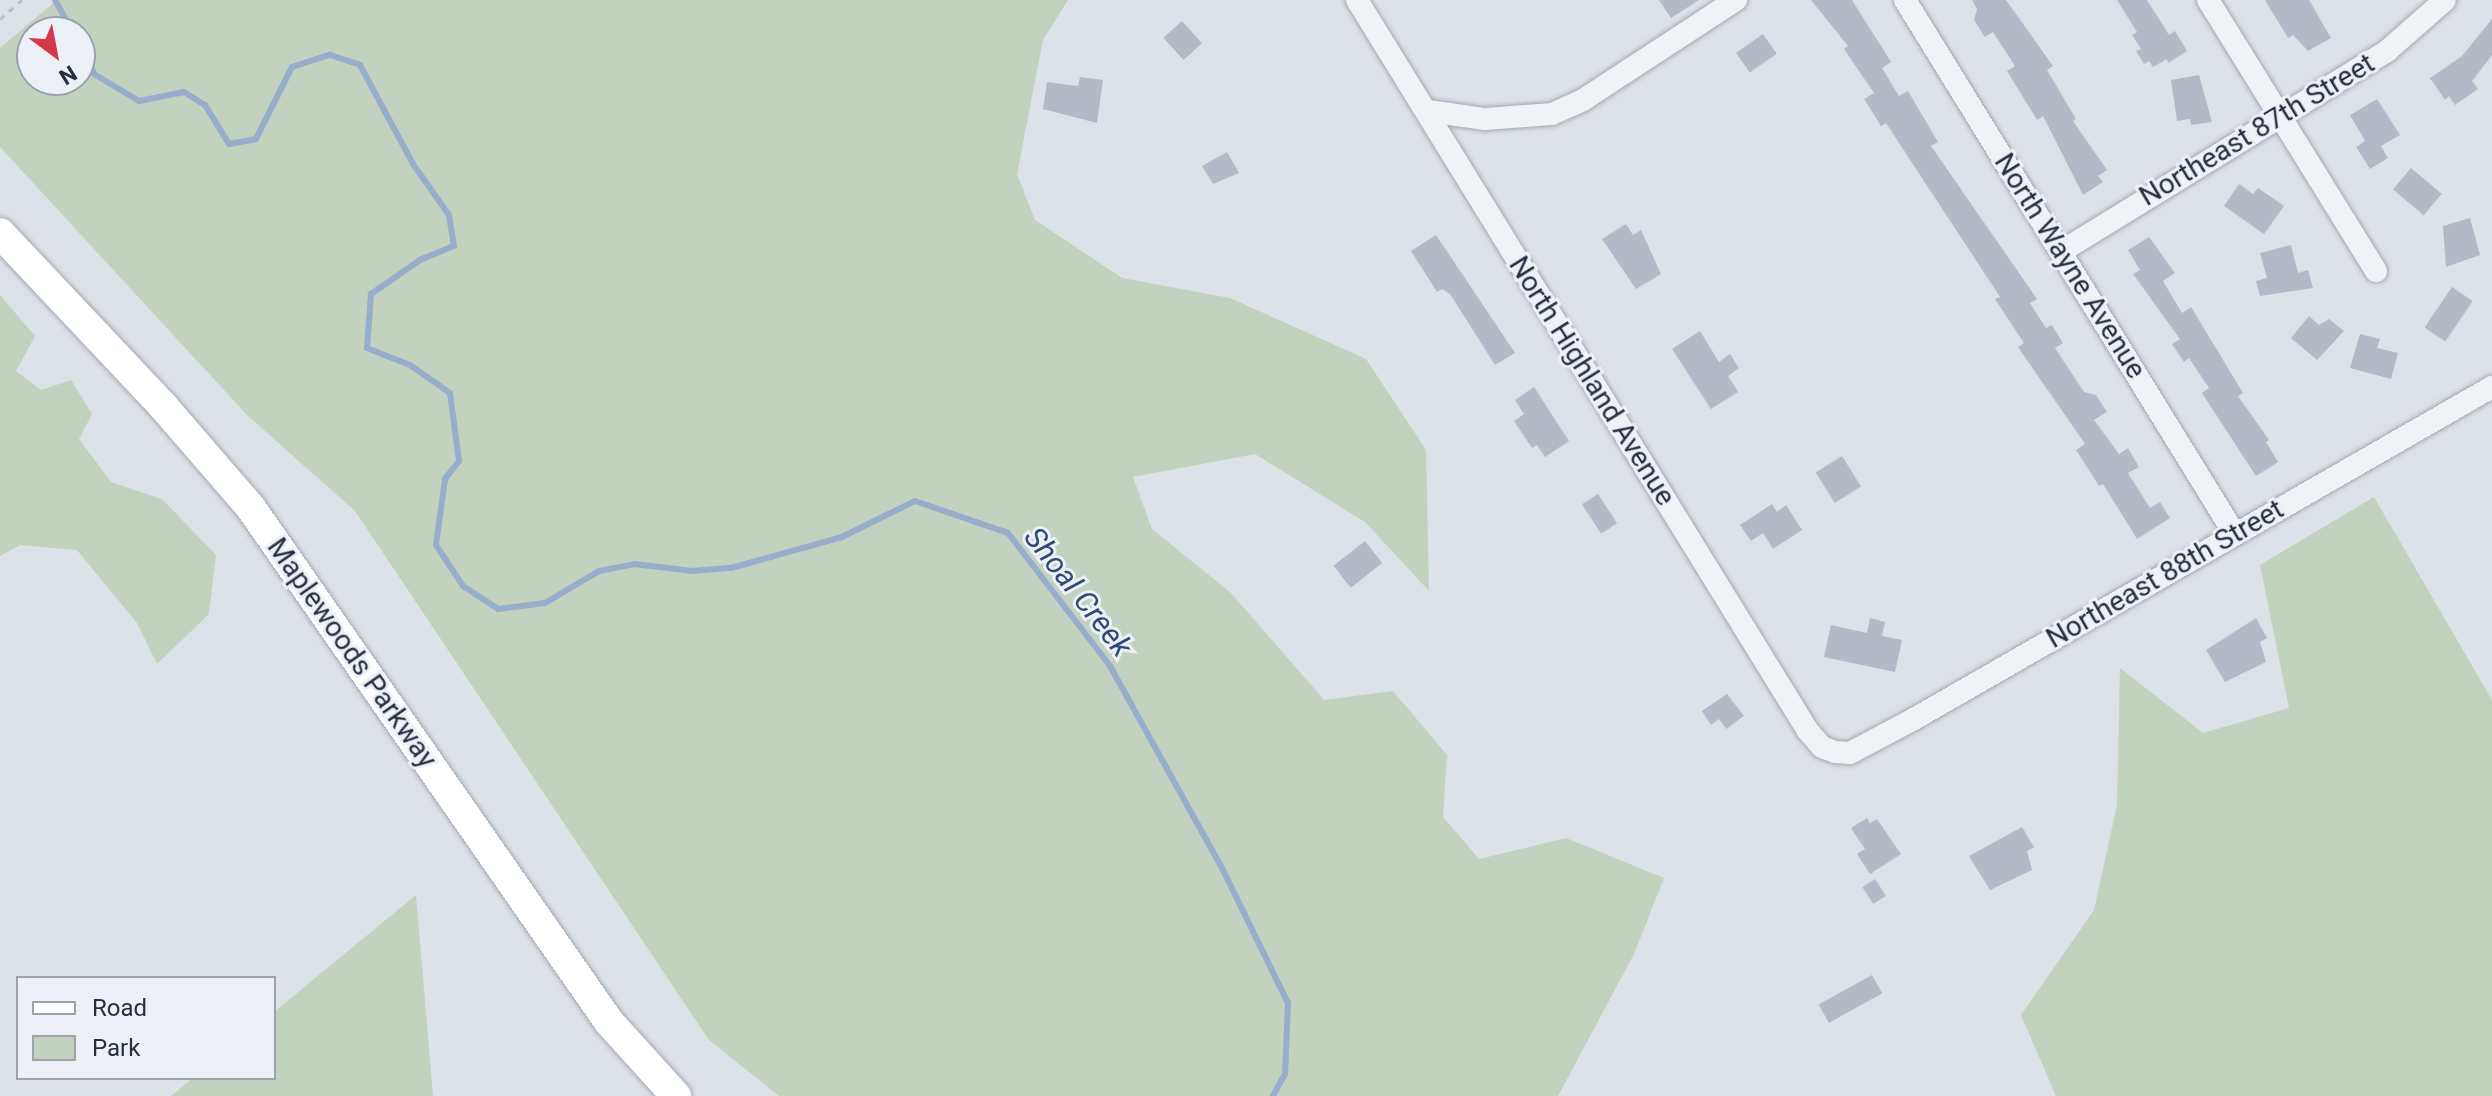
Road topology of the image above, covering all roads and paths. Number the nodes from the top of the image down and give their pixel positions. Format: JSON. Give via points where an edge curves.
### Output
{"nodes":[{"id":1,"x":22,"y":0,"type":"edge"},
{"id":2,"x":1357,"y":0,"type":"edge"},
{"id":3,"x":1736,"y":0,"type":"edge"},
{"id":4,"x":1905,"y":0,"type":"edge"},
{"id":5,"x":2208,"y":0,"type":"edge"},
{"id":6,"x":2445,"y":0,"type":"edge"},
{"id":7,"x":0,"y":19,"type":"edge"},
{"id":8,"x":1428,"y":111,"type":"junction"},
{"id":9,"x":2279,"y":114,"type":"junction"},
{"id":10,"x":0,"y":233,"type":"edge"},
{"id":11,"x":2062,"y":251,"type":"junction"},
{"id":12,"x":2376,"y":271,"type":"dead end"},
{"id":13,"x":2492,"y":387,"type":"edge"},
{"id":14,"x":2234,"y":533,"type":"junction"},
{"id":15,"x":1835,"y":752,"type":"joint"},
{"id":16,"x":676,"y":1096,"type":"edge"}],
"edges":[{"from":1,"to":7,"type":"path"},
{"from":2,"to":8,"type":"street","name":"North Highland Avenue"},
{"from":3,"to":8,"type":"street","via":[[1583,100],[1552,114],[1485,119]]},
{"from":4,"to":11,"type":"street","name":"North Wayne Avenue"},
{"from":5,"to":9,"type":"street"},
{"from":6,"to":9,"type":"street","name":"Northeast 87th Street","via":[[2387,51]]},
{"from":8,"to":15,"type":"street","name":"North Highland Avenue","via":[[1808,731],[1822,747]]},
{"from":9,"to":11,"type":"street","name":"Northeast 87th Street"},
{"from":9,"to":12,"type":"street"},
{"from":10,"to":16,"type":"main road","name":"Maplewoods Parkway","via":[[251,508],[609,1022]]},
{"from":11,"to":14,"type":"street","name":"North Wayne Avenue"},
{"from":13,"to":14,"type":"street","name":"Northeast 88th Street"},
{"from":14,"to":15,"type":"street","name":"Northeast 88th Street","via":[[1914,719],[1850,753]]}]}
